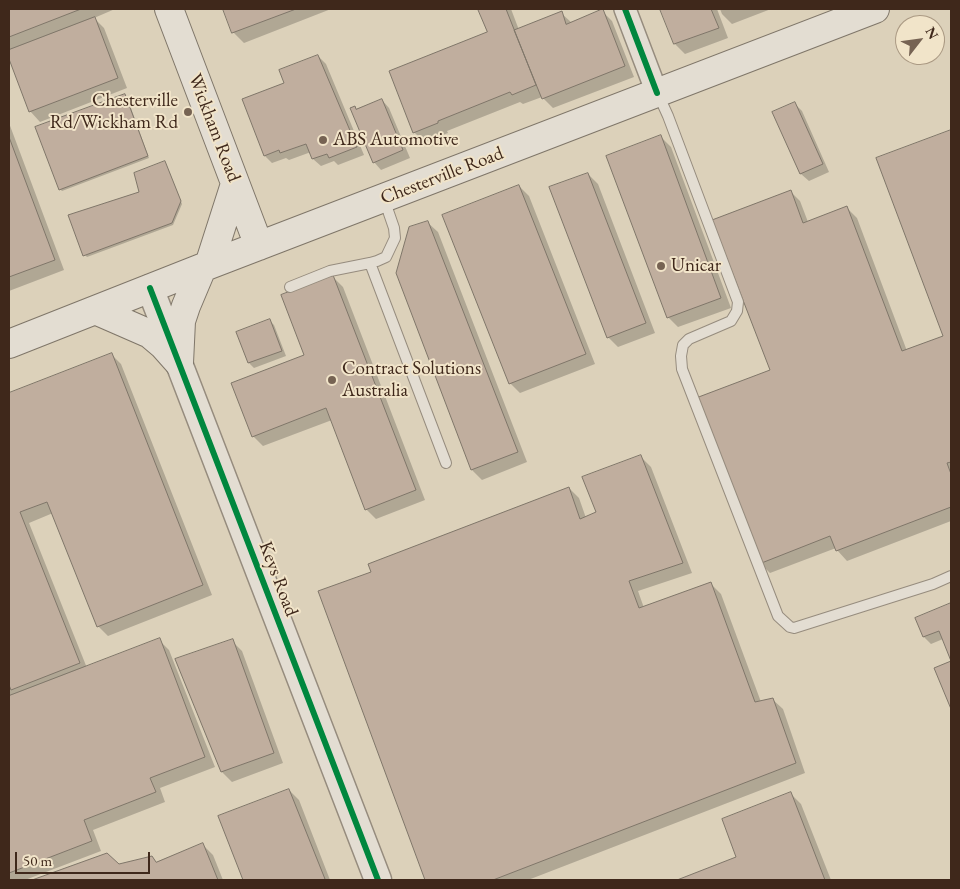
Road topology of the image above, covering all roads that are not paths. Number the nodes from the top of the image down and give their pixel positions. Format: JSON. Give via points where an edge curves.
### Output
{"nodes":[{"id":1,"x":169,"y":9,"type":"edge"},
{"id":2,"x":625,"y":9,"type":"edge"},
{"id":3,"x":875,"y":9,"type":"edge"},
{"id":4,"x":657,"y":93,"type":"junction"},
{"id":5,"x":235,"y":184,"type":"junction"},
{"id":6,"x":384,"y":198,"type":"junction"},
{"id":7,"x":259,"y":246,"type":"junction"},
{"id":8,"x":370,"y":263,"type":"junction"},
{"id":9,"x":205,"y":267,"type":"junction"},
{"id":10,"x":290,"y":287,"type":"dead end"},
{"id":11,"x":150,"y":288,"type":"junction"},
{"id":12,"x":95,"y":310,"type":"junction"},
{"id":13,"x":9,"y":344,"type":"edge"},
{"id":14,"x":179,"y":363,"type":"junction"},
{"id":15,"x":446,"y":463,"type":"dead end"},
{"id":16,"x":951,"y":576,"type":"edge"},
{"id":17,"x":378,"y":880,"type":"edge"}],
"edges":[{"from":1,"to":5,"type":"main road","name":"Wickham Road"},
{"from":2,"to":4,"type":"street"},
{"from":3,"to":4,"type":"main road","name":"Chesterville Road"},
{"from":4,"to":6,"type":"main road","name":"Chesterville Road"},
{"from":4,"to":16,"type":"lane","via":[[738,302],[731,321],[689,339],[683,346],[682,369],[778,616],[794,628]]},
{"from":5,"to":7,"type":"main road","name":"Wickham Road"},
{"from":5,"to":9,"type":"main road"},
{"from":6,"to":7,"type":"main road","name":"Chesterville Road"},
{"from":6,"to":8,"type":"lane","via":[[395,238],[386,257]]},
{"from":7,"to":9,"type":"main road","name":"Chesterville Road"},
{"from":8,"to":10,"type":"lane","via":[[330,271]]},
{"from":8,"to":15,"type":"lane"},
{"from":9,"to":11,"type":"main road","name":"Chesterville Road"},
{"from":9,"to":14,"type":"main road","via":[[181,321]]},
{"from":11,"to":12,"type":"main road","name":"Chesterville Road"},
{"from":11,"to":14,"type":"street","name":"Keys Road"},
{"from":12,"to":13,"type":"main road","name":"Chesterville Road"},
{"from":12,"to":14,"type":"main road","via":[[150,334]]},
{"from":14,"to":17,"type":"street","name":"Keys Road"}]}
